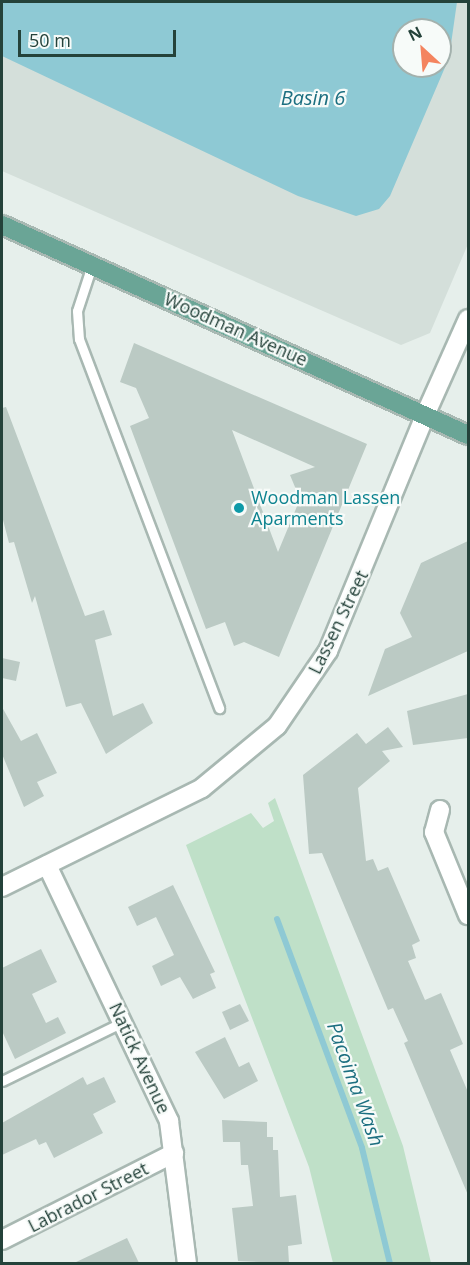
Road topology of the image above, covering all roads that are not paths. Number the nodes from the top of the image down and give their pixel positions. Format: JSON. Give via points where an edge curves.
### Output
{"nodes":[{"id":1,"x":2,"y":225,"type":"edge"},
{"id":2,"x":92,"y":265,"type":"junction"},
{"id":3,"x":468,"y":319,"type":"edge"},
{"id":4,"x":426,"y":413,"type":"junction"},
{"id":5,"x":468,"y":435,"type":"edge"},
{"id":6,"x":219,"y":708,"type":"dead end"},
{"id":7,"x":440,"y":810,"type":"dead end"},
{"id":8,"x":47,"y":865,"type":"junction"},
{"id":9,"x":2,"y":887,"type":"edge"},
{"id":10,"x":468,"y":912,"type":"edge"},
{"id":11,"x":123,"y":1022,"type":"junction"},
{"id":12,"x":2,"y":1081,"type":"edge"},
{"id":13,"x":174,"y":1154,"type":"junction"},
{"id":14,"x":2,"y":1240,"type":"edge"},
{"id":15,"x":187,"y":1263,"type":"edge"}],
"edges":[{"from":1,"to":2,"type":"main road","name":"Woodman Avenue"},
{"from":2,"to":4,"type":"main road","name":"Woodman Avenue"},
{"from":2,"to":6,"type":"lane","via":[[77,311],[79,339]]},
{"from":3,"to":4,"type":"street","name":"Lassen Street"},
{"from":4,"to":5,"type":"main road","name":"Woodman Avenue"},
{"from":4,"to":8,"type":"street","name":"Lassen Street","via":[[328,651],[277,726],[209,784]]},
{"from":7,"to":10,"type":"street","via":[[434,832]]},
{"from":8,"to":9,"type":"street","name":"Lassen Street"},
{"from":8,"to":11,"type":"street","name":"Natick Avenue"},
{"from":11,"to":12,"type":"lane"},
{"from":11,"to":13,"type":"street","name":"Natick Avenue","via":[[170,1121]]},
{"from":13,"to":14,"type":"street","name":"Labrador Street"},
{"from":13,"to":15,"type":"street","name":"Natick Avenue"}]}
